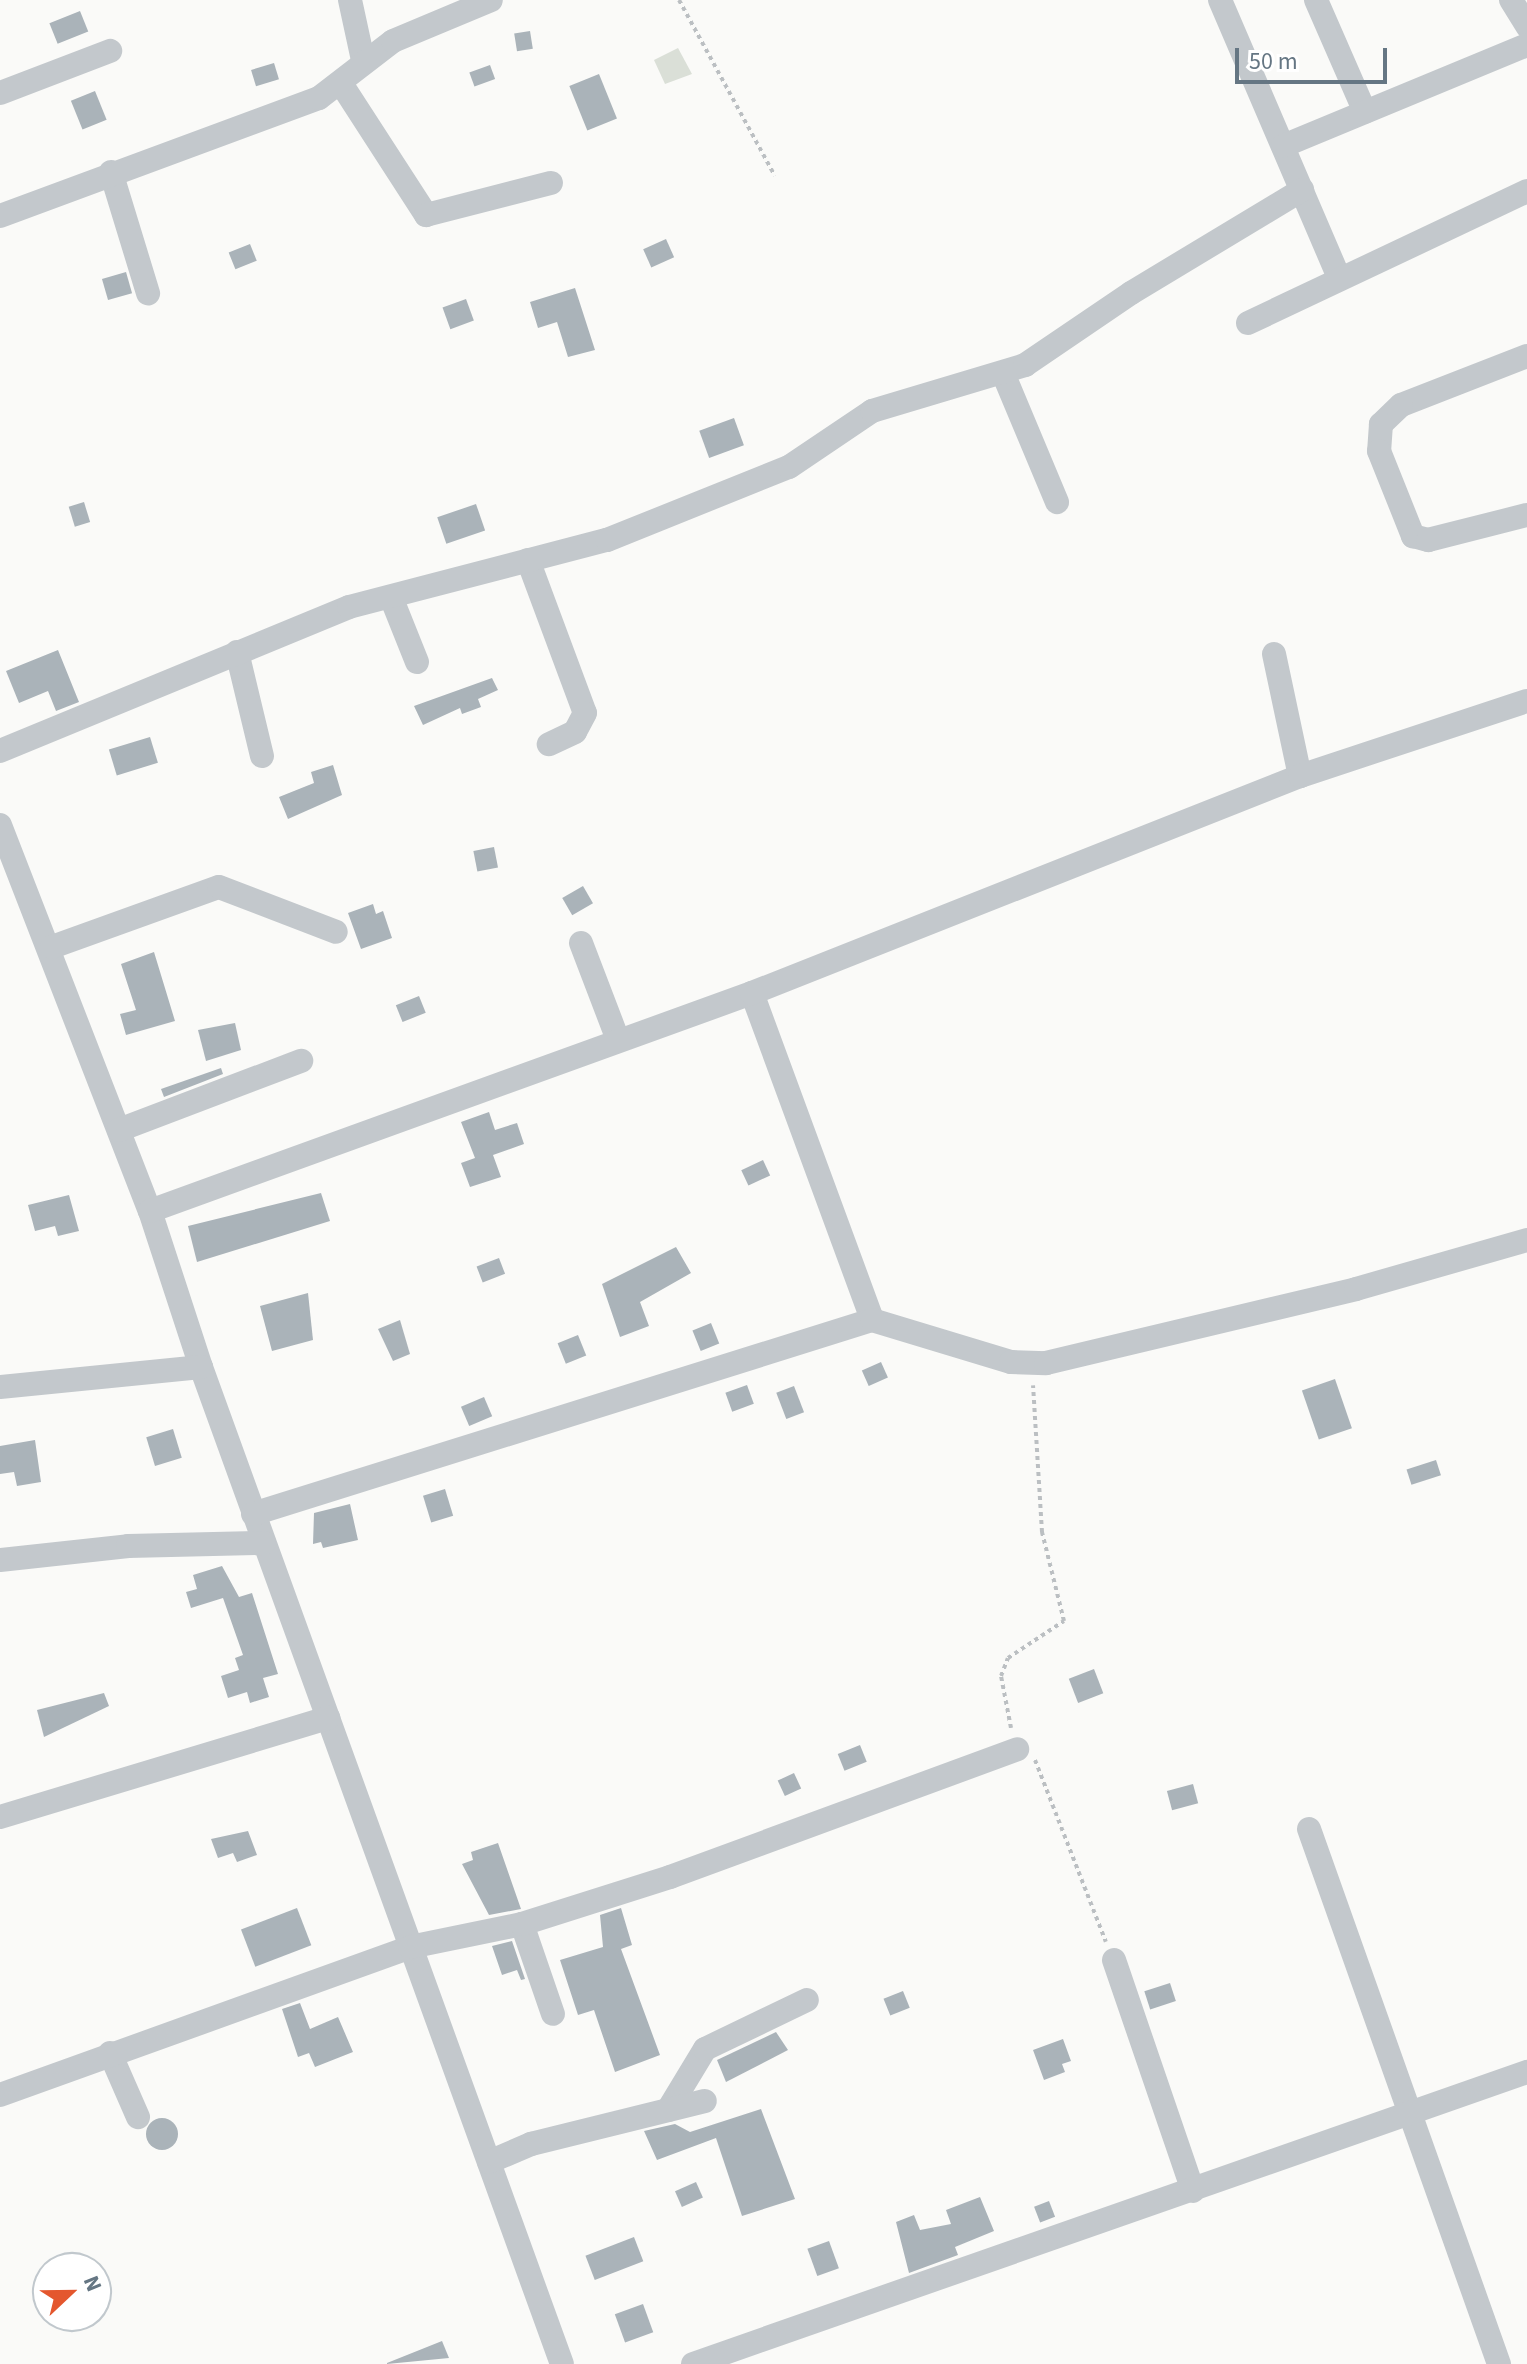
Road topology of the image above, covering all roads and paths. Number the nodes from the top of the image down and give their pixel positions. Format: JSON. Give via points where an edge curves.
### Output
{"nodes":[{"id":1,"x":350,"y":0,"type":"edge"},
{"id":2,"x":491,"y":0,"type":"edge"},
{"id":3,"x":679,"y":0,"type":"edge"},
{"id":4,"x":1220,"y":0,"type":"edge"},
{"id":5,"x":1316,"y":0,"type":"edge"},
{"id":6,"x":1511,"y":0,"type":"edge"},
{"id":7,"x":1527,"y":26,"type":"edge"},
{"id":8,"x":1527,"y":45,"type":"edge"},
{"id":9,"x":110,"y":51,"type":"dead end"},
{"id":10,"x":363,"y":60,"type":"junction"},
{"id":11,"x":342,"y":85,"type":"junction"},
{"id":12,"x":0,"y":93,"type":"edge"},
{"id":13,"x":1365,"y":112,"type":"junction"},
{"id":14,"x":1283,"y":146,"type":"junction"},
{"id":15,"x":111,"y":172,"type":"junction"},
{"id":16,"x":775,"y":176,"type":"dead end"},
{"id":17,"x":551,"y":183,"type":"dead end"},
{"id":18,"x":1302,"y":190,"type":"junction"},
{"id":19,"x":1527,"y":191,"type":"edge"},
{"id":20,"x":0,"y":216,"type":"edge"},
{"id":21,"x":1339,"y":277,"type":"junction"},
{"id":22,"x":148,"y":293,"type":"dead end"},
{"id":23,"x":1248,"y":323,"type":"dead end"},
{"id":24,"x":1527,"y":356,"type":"edge"},
{"id":25,"x":1003,"y":373,"type":"junction"},
{"id":26,"x":1057,"y":502,"type":"dead end"},
{"id":27,"x":1527,"y":515,"type":"edge"},
{"id":28,"x":528,"y":560,"type":"junction"},
{"id":29,"x":391,"y":597,"type":"junction"},
{"id":30,"x":237,"y":652,"type":"junction"},
{"id":31,"x":1274,"y":654,"type":"dead end"},
{"id":32,"x":417,"y":662,"type":"dead end"},
{"id":33,"x":1527,"y":701,"type":"edge"},
{"id":34,"x":549,"y":744,"type":"dead end"},
{"id":35,"x":0,"y":751,"type":"edge"},
{"id":36,"x":262,"y":756,"type":"dead end"},
{"id":37,"x":1300,"y":776,"type":"junction"},
{"id":38,"x":0,"y":826,"type":"edge"},
{"id":39,"x":336,"y":932,"type":"dead end"},
{"id":40,"x":581,"y":943,"type":"dead end"},
{"id":41,"x":52,"y":947,"type":"junction"},
{"id":42,"x":752,"y":993,"type":"junction"},
{"id":43,"x":618,"y":1040,"type":"junction"},
{"id":44,"x":301,"y":1061,"type":"dead end"},
{"id":45,"x":119,"y":1130,"type":"junction"},
{"id":46,"x":150,"y":1211,"type":"junction"},
{"id":47,"x":1527,"y":1240,"type":"edge"},
{"id":48,"x":872,"y":1320,"type":"junction"},
{"id":49,"x":1031,"y":1363,"type":"junction"},
{"id":50,"x":201,"y":1367,"type":"junction"},
{"id":51,"x":0,"y":1387,"type":"edge"},
{"id":52,"x":253,"y":1514,"type":"junction"},
{"id":53,"x":264,"y":1543,"type":"junction"},
{"id":54,"x":0,"y":1560,"type":"edge"},
{"id":55,"x":328,"y":1718,"type":"junction"},
{"id":56,"x":1017,"y":1749,"type":"junction"},
{"id":57,"x":0,"y":1817,"type":"edge"},
{"id":58,"x":1309,"y":1829,"type":"dead end"},
{"id":59,"x":522,"y":1924,"type":"junction"},
{"id":60,"x":410,"y":1947,"type":"junction"},
{"id":61,"x":1114,"y":1960,"type":"joint"},
{"id":62,"x":807,"y":2000,"type":"dead end"},
{"id":63,"x":553,"y":2014,"type":"dead end"},
{"id":64,"x":110,"y":2053,"type":"junction"},
{"id":65,"x":1527,"y":2072,"type":"edge"},
{"id":66,"x":0,"y":2095,"type":"edge"},
{"id":67,"x":705,"y":2101,"type":"dead end"},
{"id":68,"x":668,"y":2110,"type":"junction"},
{"id":69,"x":1406,"y":2115,"type":"junction"},
{"id":70,"x":138,"y":2117,"type":"dead end"},
{"id":71,"x":489,"y":2162,"type":"junction"},
{"id":72,"x":1193,"y":2191,"type":"junction"},
{"id":73,"x":562,"y":2364,"type":"edge"},
{"id":74,"x":693,"y":2364,"type":"edge"},
{"id":75,"x":1499,"y":2364,"type":"edge"}],
"edges":[{"from":1,"to":10,"type":"street"},
{"from":2,"to":10,"type":"street"},
{"from":3,"to":16,"type":"path"},
{"from":4,"to":14,"type":"street"},
{"from":5,"to":13,"type":"street"},
{"from":6,"to":7,"type":"street"},
{"from":8,"to":13,"type":"street"},
{"from":9,"to":12,"type":"street"},
{"from":10,"to":11,"type":"street"},
{"from":11,"to":15,"type":"street"},
{"from":11,"to":17,"type":"street","via":[[426,215]]},
{"from":13,"to":14,"type":"street"},
{"from":14,"to":18,"type":"street"},
{"from":15,"to":20,"type":"street"},
{"from":15,"to":22,"type":"street"},
{"from":18,"to":21,"type":"street"},
{"from":18,"to":25,"type":"street","via":[[1131,293],[1050,354]]},
{"from":19,"to":21,"type":"street"},
{"from":21,"to":23,"type":"street"},
{"from":24,"to":27,"type":"street","via":[[1401,405],[1381,424],[1379,451],[1413,536],[1428,540]]},
{"from":25,"to":26,"type":"street"},
{"from":25,"to":28,"type":"street","via":[[872,411],[789,467],[607,540]]},
{"from":28,"to":29,"type":"street"},
{"from":28,"to":34,"type":"street","via":[[585,713],[575,732]]},
{"from":29,"to":30,"type":"street"},
{"from":29,"to":32,"type":"street"},
{"from":30,"to":35,"type":"street"},
{"from":30,"to":36,"type":"street"},
{"from":31,"to":37,"type":"street"},
{"from":33,"to":37,"type":"street"},
{"from":37,"to":42,"type":"street"},
{"from":38,"to":41,"type":"street"},
{"from":39,"to":41,"type":"street","via":[[219,887]]},
{"from":40,"to":43,"type":"street"},
{"from":41,"to":45,"type":"street"},
{"from":42,"to":43,"type":"street"},
{"from":42,"to":48,"type":"street"},
{"from":43,"to":46,"type":"street"},
{"from":44,"to":45,"type":"street"},
{"from":45,"to":46,"type":"street"},
{"from":46,"to":50,"type":"street"},
{"from":47,"to":49,"type":"street","via":[[1205,1327]]},
{"from":48,"to":49,"type":"street"},
{"from":48,"to":52,"type":"street"},
{"from":49,"to":56,"type":"path","via":[[1042,1532],[1064,1621],[1025,1643],[1001,1676]]},
{"from":50,"to":51,"type":"street"},
{"from":50,"to":52,"type":"street"},
{"from":52,"to":53,"type":"street"},
{"from":53,"to":54,"type":"street","via":[[128,1546]]},
{"from":53,"to":55,"type":"street"},
{"from":55,"to":57,"type":"street"},
{"from":55,"to":60,"type":"street"},
{"from":56,"to":59,"type":"street","via":[[670,1877]]},
{"from":56,"to":61,"type":"path","via":[[1038,1766]]},
{"from":58,"to":69,"type":"street"},
{"from":59,"to":60,"type":"street"},
{"from":59,"to":63,"type":"street"},
{"from":60,"to":64,"type":"street"},
{"from":60,"to":71,"type":"street"},
{"from":61,"to":72,"type":"street"},
{"from":62,"to":68,"type":"street","via":[[705,2049]]},
{"from":64,"to":66,"type":"street"},
{"from":64,"to":70,"type":"street"},
{"from":65,"to":69,"type":"street"},
{"from":67,"to":68,"type":"street"},
{"from":68,"to":71,"type":"street","via":[[531,2144]]},
{"from":69,"to":72,"type":"street"},
{"from":69,"to":75,"type":"street"},
{"from":71,"to":73,"type":"street"},
{"from":72,"to":74,"type":"street"}]}
